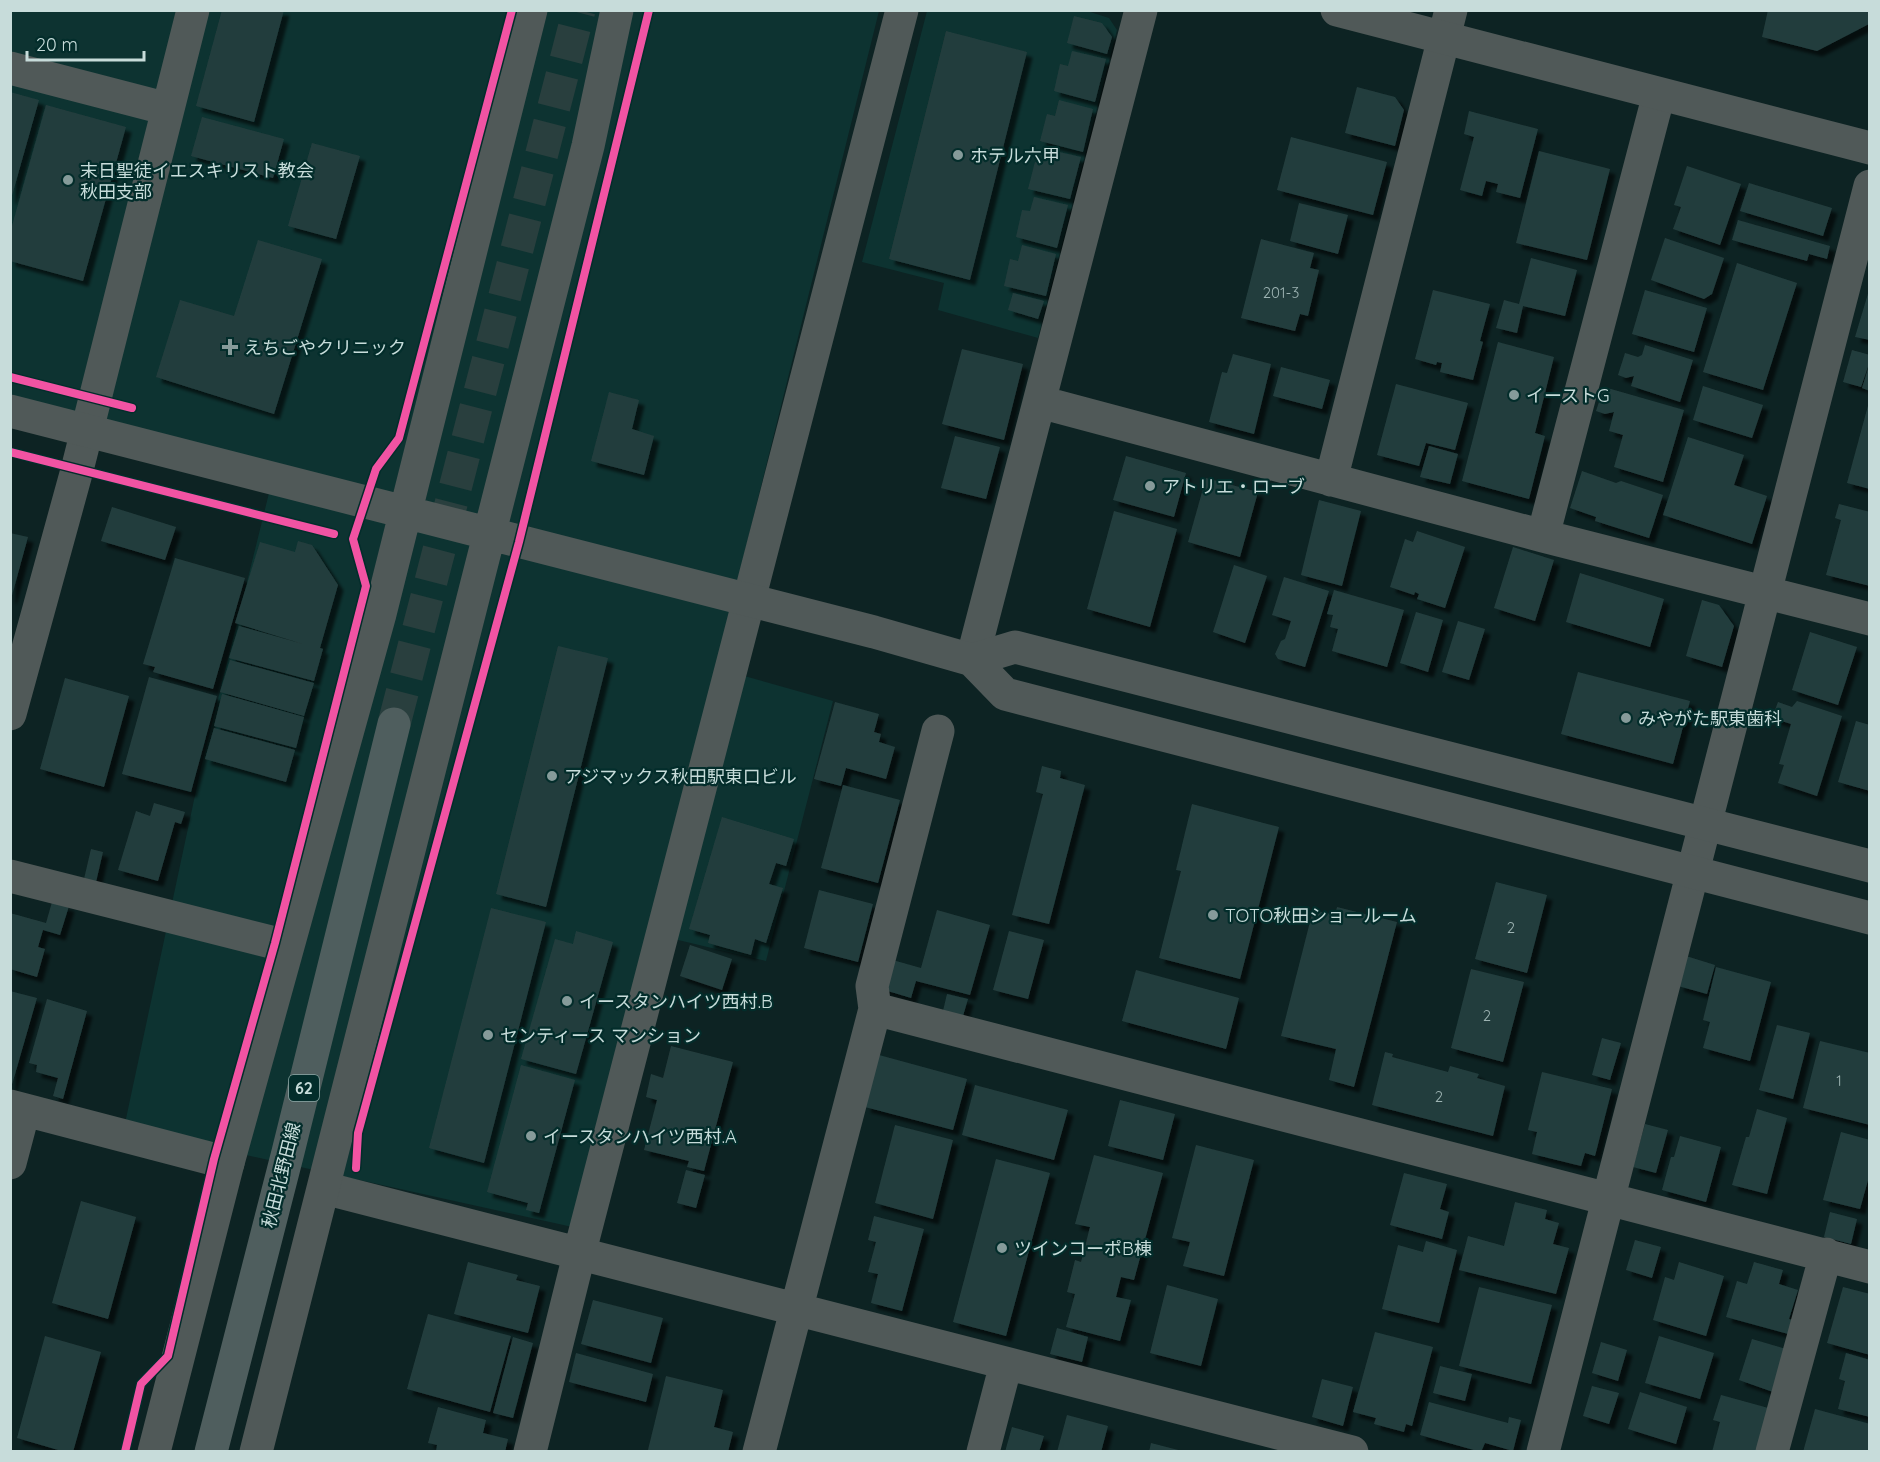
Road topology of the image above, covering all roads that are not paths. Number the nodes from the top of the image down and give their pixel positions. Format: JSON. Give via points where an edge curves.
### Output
{"nodes":[{"id":1,"x":193,"y":10,"type":"edge"},
{"id":2,"x":531,"y":10,"type":"edge"},
{"id":3,"x":617,"y":10,"type":"edge"},
{"id":4,"x":902,"y":10,"type":"edge"},
{"id":5,"x":1141,"y":10,"type":"edge"},
{"id":6,"x":1337,"y":10,"type":"edge"},
{"id":7,"x":1448,"y":24,"type":"edge"},
{"id":8,"x":10,"y":68,"type":"edge"},
{"id":9,"x":1659,"y":94,"type":"junction"},
{"id":10,"x":168,"y":109,"type":"junction"},
{"id":11,"x":1869,"y":148,"type":"edge"},
{"id":12,"x":1869,"y":186,"type":"edge"},
{"id":13,"x":1040,"y":402,"type":"junction"},
{"id":14,"x":10,"y":411,"type":"edge"},
{"id":15,"x":87,"y":431,"type":"junction"},
{"id":16,"x":1331,"y":480,"type":"junction"},
{"id":17,"x":406,"y":512,"type":"junction"},
{"id":18,"x":490,"y":535,"type":"junction"},
{"id":19,"x":1544,"y":536,"type":"junction"},
{"id":20,"x":1764,"y":592,"type":"junction"},
{"id":21,"x":749,"y":599,"type":"junction"},
{"id":22,"x":1869,"y":619,"type":"edge"},
{"id":23,"x":972,"y":660,"type":"junction"},
{"id":24,"x":10,"y":714,"type":"edge"},
{"id":25,"x":394,"y":724,"type":"tunnel mouth"},
{"id":26,"x":938,"y":731,"type":"dead end"},
{"id":27,"x":1704,"y":823,"type":"junction"},
{"id":28,"x":1869,"y":866,"type":"edge"},
{"id":29,"x":1692,"y":872,"type":"junction"},
{"id":30,"x":10,"y":876,"type":"edge"},
{"id":31,"x":1869,"y":918,"type":"edge"},
{"id":32,"x":287,"y":946,"type":"junction"},
{"id":33,"x":874,"y":1009,"type":"junction"},
{"id":34,"x":17,"y":1108,"type":"edge"},
{"id":35,"x":10,"y":1163,"type":"edge"},
{"id":36,"x":228,"y":1163,"type":"junction"},
{"id":37,"x":324,"y":1188,"type":"junction"},
{"id":38,"x":1607,"y":1199,"type":"junction"},
{"id":39,"x":580,"y":1251,"type":"junction"},
{"id":40,"x":1826,"y":1254,"type":"junction"},
{"id":41,"x":1869,"y":1266,"type":"edge"},
{"id":42,"x":796,"y":1307,"type":"junction"},
{"id":43,"x":1006,"y":1364,"type":"junction"},
{"id":44,"x":1333,"y":1450,"type":"edge"},
{"id":45,"x":154,"y":1452,"type":"edge"},
{"id":46,"x":210,"y":1452,"type":"edge"},
{"id":47,"x":256,"y":1452,"type":"edge"},
{"id":48,"x":530,"y":1452,"type":"edge"},
{"id":49,"x":759,"y":1452,"type":"edge"},
{"id":50,"x":983,"y":1452,"type":"edge"},
{"id":51,"x":1543,"y":1452,"type":"edge"},
{"id":52,"x":1772,"y":1452,"type":"edge"}],
"edges":[{"from":1,"to":10,"type":"street"},
{"from":2,"to":17,"type":"street"},
{"from":3,"to":18,"type":"street","via":[[588,146]]},
{"from":4,"to":21,"type":"street"},
{"from":5,"to":13,"type":"street"},
{"from":6,"to":7,"type":"street"},
{"from":7,"to":9,"type":"street"},
{"from":7,"to":16,"type":"street"},
{"from":8,"to":10,"type":"street"},
{"from":9,"to":11,"type":"street"},
{"from":9,"to":19,"type":"street"},
{"from":10,"to":15,"type":"street"},
{"from":12,"to":20,"type":"street"},
{"from":13,"to":16,"type":"street"},
{"from":13,"to":23,"type":"street"},
{"from":14,"to":15,"type":"street"},
{"from":15,"to":17,"type":"street"},
{"from":15,"to":24,"type":"street"},
{"from":16,"to":19,"type":"street"},
{"from":17,"to":18,"type":"street"},
{"from":17,"to":32,"type":"street"},
{"from":18,"to":21,"type":"street"},
{"from":18,"to":37,"type":"street"},
{"from":19,"to":20,"type":"street"},
{"from":20,"to":22,"type":"street"},
{"from":20,"to":27,"type":"street"},
{"from":21,"to":23,"type":"street"},
{"from":21,"to":39,"type":"street"},
{"from":23,"to":27,"type":"street","via":[[1015,647]]},
{"from":23,"to":29,"type":"street","via":[[1005,694]]},
{"from":25,"to":46,"type":"highway","name":"秋田北野田線","number":"62"},
{"from":26,"to":33,"type":"street","via":[[872,986]]},
{"from":27,"to":28,"type":"street"},
{"from":27,"to":29,"type":"street"},
{"from":29,"to":31,"type":"street"},
{"from":29,"to":38,"type":"street"},
{"from":30,"to":32,"type":"street"},
{"from":32,"to":36,"type":"street"},
{"from":33,"to":38,"type":"street"},
{"from":33,"to":42,"type":"street"},
{"from":34,"to":35,"type":"street"},
{"from":34,"to":36,"type":"street"},
{"from":36,"to":45,"type":"street"},
{"from":37,"to":39,"type":"street"},
{"from":37,"to":47,"type":"street"},
{"from":38,"to":40,"type":"street"},
{"from":38,"to":51,"type":"street"},
{"from":39,"to":42,"type":"street"},
{"from":39,"to":48,"type":"street"},
{"from":40,"to":41,"type":"street"},
{"from":40,"to":52,"type":"street"},
{"from":42,"to":43,"type":"street"},
{"from":42,"to":49,"type":"street"},
{"from":43,"to":44,"type":"street"},
{"from":43,"to":50,"type":"street"}]}
